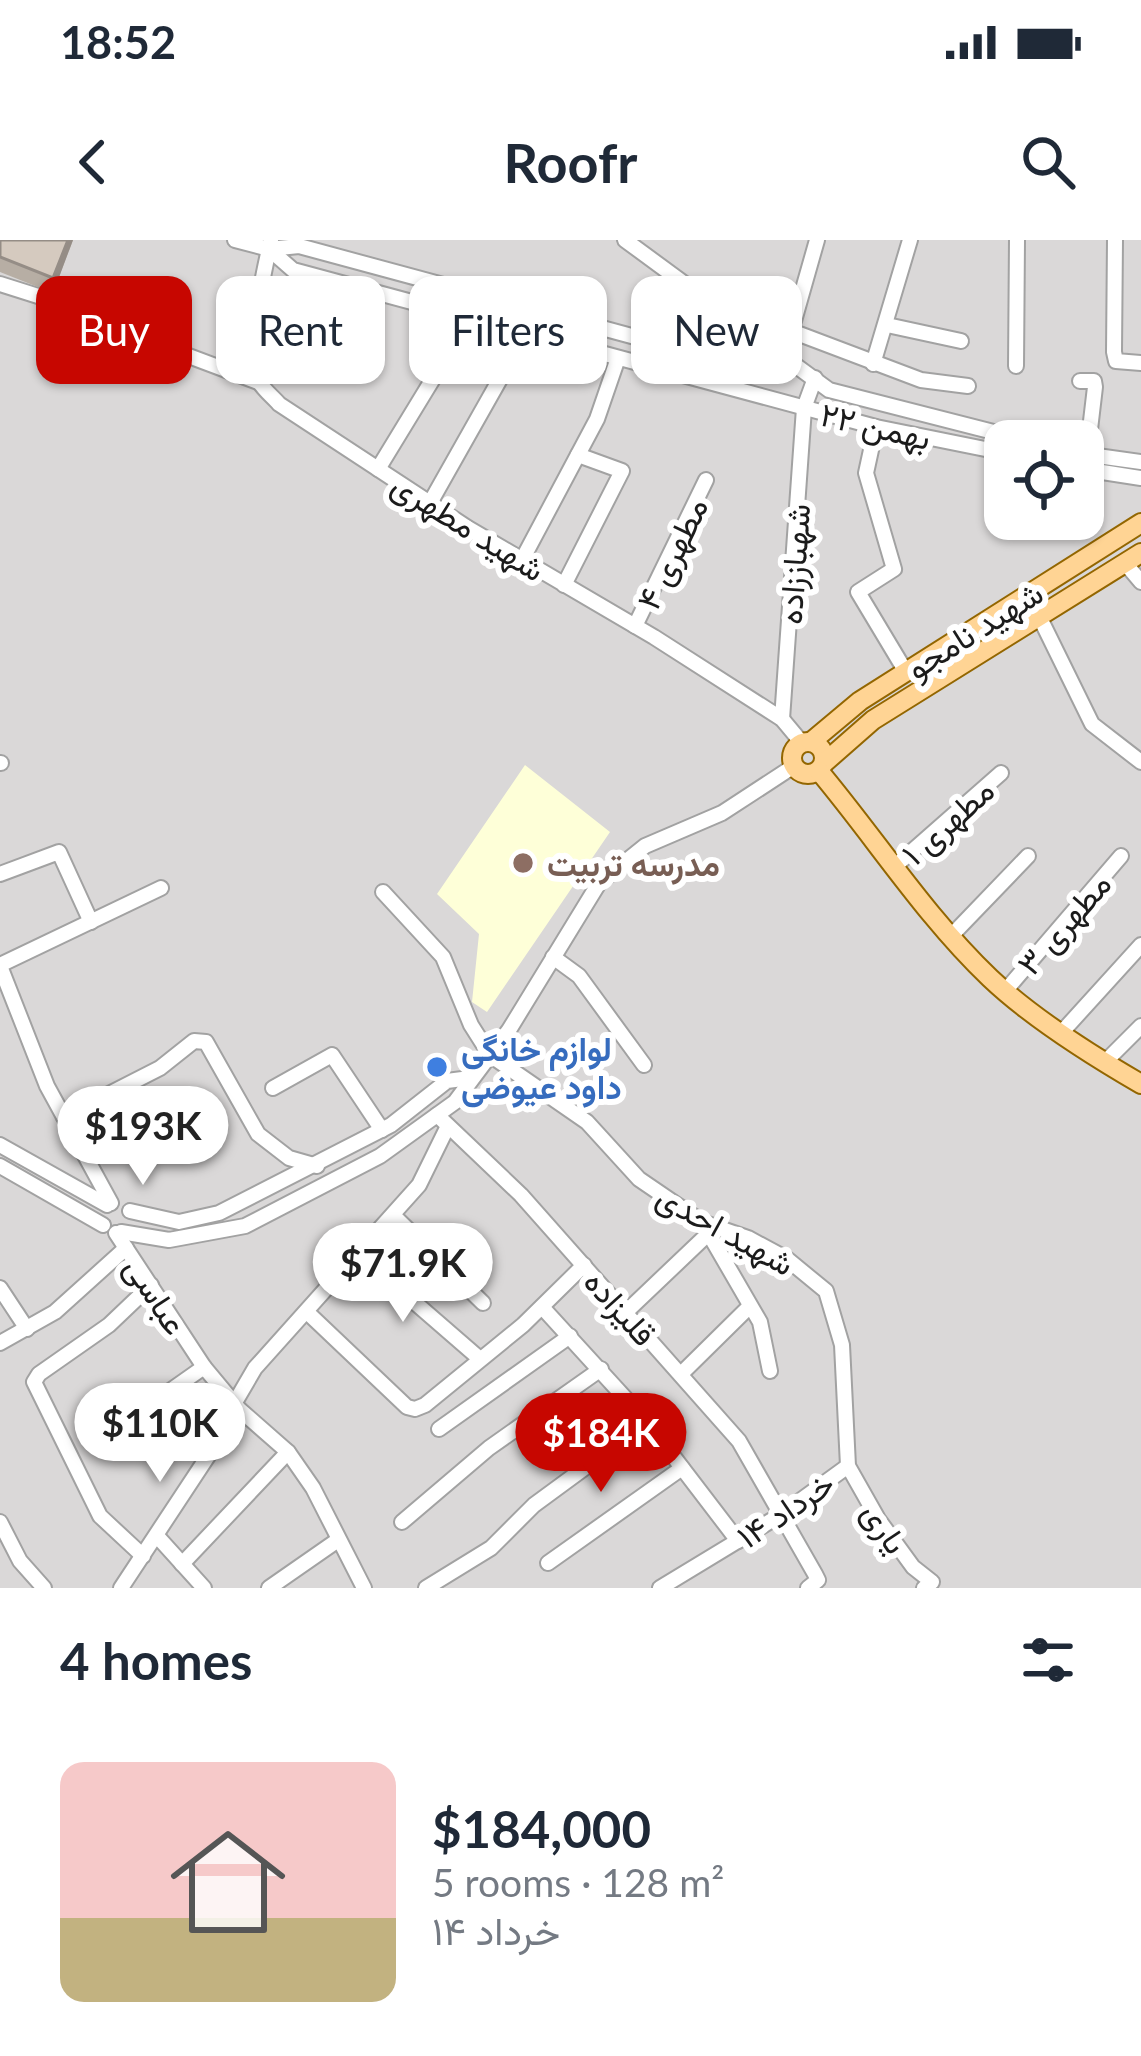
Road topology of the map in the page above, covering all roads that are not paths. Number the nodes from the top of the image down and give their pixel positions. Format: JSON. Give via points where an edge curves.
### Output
{"nodes":[{"id":1,"x":236,"y":240,"type":"edge"},
{"id":2,"x":626,"y":240,"type":"edge"},
{"id":3,"x":817,"y":240,"type":"edge"},
{"id":4,"x":910,"y":240,"type":"edge"},
{"id":5,"x":1017,"y":240,"type":"edge"},
{"id":6,"x":1115,"y":240,"type":"edge"},
{"id":7,"x":270,"y":244,"type":"edge"},
{"id":8,"x":264,"y":276,"type":"edge"},
{"id":9,"x":677,"y":276,"type":"edge"},
{"id":10,"x":0,"y":284,"type":"edge"},
{"id":11,"x":409,"y":301,"type":"edge"},
{"id":12,"x":887,"y":326,"type":"junction"},
{"id":13,"x":631,"y":336,"type":"edge"},
{"id":14,"x":961,"y":340,"type":"dead end"},
{"id":15,"x":607,"y":355,"type":"edge"},
{"id":16,"x":618,"y":358,"type":"junction"},
{"id":17,"x":1141,"y":363,"type":"edge"},
{"id":18,"x":873,"y":364,"type":"junction"},
{"id":19,"x":216,"y":366,"type":"edge"},
{"id":20,"x":1016,"y":366,"type":"dead end"},
{"id":21,"x":802,"y":369,"type":"edge"},
{"id":22,"x":815,"y":379,"type":"junction"},
{"id":23,"x":1080,"y":380,"type":"dead end"},
{"id":24,"x":261,"y":384,"type":"edge"},
{"id":25,"x":430,"y":384,"type":"edge"},
{"id":26,"x":497,"y":384,"type":"edge"},
{"id":27,"x":968,"y":386,"type":"dead end"},
{"id":28,"x":804,"y":408,"type":"junction"},
{"id":29,"x":1090,"y":420,"type":"edge"},
{"id":30,"x":876,"y":427,"type":"junction"},
{"id":31,"x":984,"y":430,"type":"edge"},
{"id":32,"x":984,"y":449,"type":"edge"},
{"id":33,"x":578,"y":455,"type":"junction"},
{"id":34,"x":1104,"y":460,"type":"edge"},
{"id":35,"x":1141,"y":462,"type":"edge"},
{"id":36,"x":1104,"y":466,"type":"edge"},
{"id":37,"x":378,"y":470,"type":"junction"},
{"id":38,"x":1141,"y":478,"type":"edge"},
{"id":39,"x":706,"y":480,"type":"dead end"},
{"id":40,"x":430,"y":503,"type":"junction"},
{"id":41,"x":1141,"y":524,"type":"edge"},
{"id":42,"x":1133,"y":558,"type":"edge"},
{"id":43,"x":522,"y":560,"type":"junction"},
{"id":44,"x":1141,"y":581,"type":"edge"},
{"id":45,"x":565,"y":585,"type":"junction"},
{"id":46,"x":1039,"y":616,"type":"junction"},
{"id":47,"x":635,"y":626,"type":"junction"},
{"id":48,"x":906,"y":672,"type":"junction"},
{"id":49,"x":782,"y":719,"type":"junction"},
{"id":50,"x":807,"y":742,"type":"junction"},
{"id":51,"x":1141,"y":762,"type":"edge"},
{"id":52,"x":794,"y":766,"type":"junction"},
{"id":53,"x":821,"y":767,"type":"junction"},
{"id":54,"x":1000,"y":773,"type":"dead end"},
{"id":55,"x":1028,"y":856,"type":"dead end"},
{"id":56,"x":1120,"y":856,"type":"dead end"},
{"id":57,"x":893,"y":868,"type":"junction"},
{"id":58,"x":0,"y":874,"type":"edge"},
{"id":59,"x":161,"y":888,"type":"dead end"},
{"id":60,"x":383,"y":892,"type":"dead end"},
{"id":61,"x":91,"y":922,"type":"junction"},
{"id":62,"x":952,"y":935,"type":"junction"},
{"id":63,"x":1141,"y":944,"type":"edge"},
{"id":64,"x":554,"y":957,"type":"junction"},
{"id":65,"x":0,"y":966,"type":"edge"},
{"id":66,"x":1006,"y":990,"type":"junction"},
{"id":67,"x":1141,"y":1026,"type":"edge"},
{"id":68,"x":1062,"y":1032,"type":"junction"},
{"id":69,"x":490,"y":1055,"type":"junction"},
{"id":70,"x":1104,"y":1063,"type":"junction"},
{"id":71,"x":644,"y":1065,"type":"dead end"},
{"id":72,"x":470,"y":1078,"type":"junction"},
{"id":73,"x":1141,"y":1084,"type":"edge"},
{"id":74,"x":273,"y":1088,"type":"dead end"},
{"id":75,"x":64,"y":1117,"type":"junction"},
{"id":76,"x":442,"y":1120,"type":"junction"},
{"id":77,"x":382,"y":1130,"type":"junction"},
{"id":78,"x":0,"y":1144,"type":"edge"},
{"id":79,"x":0,"y":1166,"type":"edge"},
{"id":80,"x":316,"y":1166,"type":"junction"},
{"id":81,"x":109,"y":1204,"type":"junction"},
{"id":82,"x":130,"y":1210,"type":"junction"},
{"id":83,"x":393,"y":1215,"type":"junction"},
{"id":84,"x":706,"y":1228,"type":"junction"},
{"id":85,"x":116,"y":1234,"type":"junction"},
{"id":86,"x":359,"y":1253,"type":"junction"},
{"id":87,"x":584,"y":1265,"type":"junction"},
{"id":88,"x":151,"y":1285,"type":"junction"},
{"id":89,"x":0,"y":1288,"type":"edge"},
{"id":90,"x":483,"y":1303,"type":"dead end"},
{"id":91,"x":542,"y":1306,"type":"junction"},
{"id":92,"x":750,"y":1306,"type":"junction"},
{"id":93,"x":626,"y":1312,"type":"junction"},
{"id":94,"x":308,"y":1313,"type":"junction"},
{"id":95,"x":27,"y":1329,"type":"junction"},
{"id":96,"x":571,"y":1336,"type":"junction"},
{"id":97,"x":0,"y":1343,"type":"edge"},
{"id":98,"x":480,"y":1359,"type":"junction"},
{"id":99,"x":203,"y":1366,"type":"junction"},
{"id":100,"x":601,"y":1369,"type":"junction"},
{"id":101,"x":770,"y":1371,"type":"dead end"},
{"id":102,"x":681,"y":1374,"type":"junction"},
{"id":103,"x":237,"y":1406,"type":"junction"},
{"id":104,"x":647,"y":1422,"type":"junction"},
{"id":105,"x":439,"y":1429,"type":"dead end"},
{"id":106,"x":106,"y":1436,"type":"dead end"},
{"id":107,"x":288,"y":1451,"type":"junction"},
{"id":108,"x":848,"y":1466,"type":"junction"},
{"id":109,"x":682,"y":1468,"type":"junction"},
{"id":110,"x":782,"y":1514,"type":"junction"},
{"id":111,"x":0,"y":1522,"type":"edge"},
{"id":112,"x":402,"y":1522,"type":"dead end"},
{"id":113,"x":157,"y":1536,"type":"junction"},
{"id":114,"x":338,"y":1540,"type":"junction"},
{"id":115,"x":738,"y":1541,"type":"junction"},
{"id":116,"x":143,"y":1556,"type":"junction"},
{"id":117,"x":548,"y":1563,"type":"dead end"},
{"id":118,"x":182,"y":1564,"type":"junction"},
{"id":119,"x":813,"y":1584,"type":"edge"},
{"id":120,"x":928,"y":1585,"type":"edge"},
{"id":121,"x":44,"y":1588,"type":"edge"},
{"id":122,"x":122,"y":1588,"type":"edge"},
{"id":123,"x":204,"y":1588,"type":"edge"},
{"id":124,"x":269,"y":1588,"type":"edge"},
{"id":125,"x":364,"y":1588,"type":"edge"},
{"id":126,"x":426,"y":1588,"type":"edge"},
{"id":127,"x":660,"y":1588,"type":"edge"}],
"edges":[{"from":1,"to":7,"type":"street","name":"۲۲ بهمن"},
{"from":2,"to":9,"type":"street"},
{"from":3,"to":18,"type":"street","via":[[794,332]]},
{"from":4,"to":12,"type":"street"},
{"from":5,"to":20,"type":"street"},
{"from":6,"to":17,"type":"street","via":[[1114,352],[1116,361]]},
{"from":7,"to":8,"type":"street"},
{"from":7,"to":11,"type":"street","name":"۲۲ بهمن","via":[[293,270]]},
{"from":7,"to":13,"type":"street","name":"۲۲ بهمن"},
{"from":10,"to":19,"type":"street"},
{"from":12,"to":14,"type":"street"},
{"from":12,"to":18,"type":"street"},
{"from":15,"to":16,"type":"street","name":"۲۲ بهمن"},
{"from":16,"to":28,"type":"street","name":"۲۲ بهمن"},
{"from":16,"to":33,"type":"street"},
{"from":18,"to":27,"type":"street"},
{"from":21,"to":22,"type":"street","name":"۲۲ بهمن"},
{"from":22,"to":28,"type":"street","name":"شهباززاده"},
{"from":22,"to":31,"type":"street","name":"۲۲ بهمن","via":[[829,390]]},
{"from":23,"to":29,"type":"street","via":[[1094,381]]},
{"from":24,"to":37,"type":"street","name":"شهید مطهری"},
{"from":25,"to":37,"type":"street"},
{"from":26,"to":40,"type":"street"},
{"from":28,"to":30,"type":"street","name":"۲۲ بهمن"},
{"from":28,"to":49,"type":"street","name":"شهباززاده"},
{"from":30,"to":32,"type":"street","name":"۲۲ بهمن"},
{"from":30,"to":48,"type":"street","via":[[866,473],[894,569],[858,592]]},
{"from":33,"to":43,"type":"street"},
{"from":33,"to":45,"type":"street","via":[[622,471]]},
{"from":34,"to":35,"type":"street"},
{"from":36,"to":38,"type":"street"},
{"from":37,"to":40,"type":"street","name":"شهید مطهری"},
{"from":39,"to":47,"type":"street","name":"مطهری ۴"},
{"from":40,"to":43,"type":"street","name":"شهید مطهری"},
{"from":41,"to":48,"type":"main road","name":"شهید نامجو"},
{"from":42,"to":44,"type":"street"},
{"from":42,"to":46,"type":"main road","name":"شهید نامجو"},
{"from":43,"to":45,"type":"street","name":"شهید مطهری"},
{"from":45,"to":47,"type":"street","name":"شهید مطهری"},
{"from":46,"to":51,"type":"street","via":[[1092,724]]},
{"from":46,"to":53,"type":"main road","name":"شهید نامجو","via":[[873,720]]},
{"from":47,"to":49,"type":"street","name":"شهید مطهری"},
{"from":48,"to":50,"type":"main road","name":"شهید نامجو"},
{"from":49,"to":50,"type":"street","name":"شهید مطهری"},
{"from":50,"to":52,"type":"main road","via":[[792,757]]},
{"from":50,"to":53,"type":"main road","via":[[820,746]]},
{"from":52,"to":53,"type":"main road","via":[[810,775]]},
{"from":52,"to":64,"type":"street","via":[[722,813],[645,846],[599,883]]},
{"from":53,"to":57,"type":"main road"},
{"from":54,"to":57,"type":"street","name":"مطهری ۱"},
{"from":55,"to":62,"type":"street"},
{"from":56,"to":66,"type":"street","name":"مطهری ۳"},
{"from":57,"to":62,"type":"main road"},
{"from":58,"to":61,"type":"street","via":[[59,852]]},
{"from":59,"to":61,"type":"street"},
{"from":60,"to":69,"type":"street","via":[[443,957]]},
{"from":61,"to":65,"type":"street"},
{"from":62,"to":66,"type":"main road"},
{"from":63,"to":68,"type":"street"},
{"from":64,"to":69,"type":"street"},
{"from":64,"to":71,"type":"street","via":[[579,976]]},
{"from":65,"to":75,"type":"street"},
{"from":66,"to":68,"type":"main road"},
{"from":67,"to":70,"type":"street"},
{"from":68,"to":70,"type":"main road"},
{"from":69,"to":72,"type":"street"},
{"from":69,"to":84,"type":"street","name":"شهید احدی","via":[[586,1121],[639,1179]]},
{"from":70,"to":73,"type":"main road"},
{"from":72,"to":76,"type":"street"},
{"from":72,"to":77,"type":"street","via":[[448,1081]]},
{"from":74,"to":77,"type":"street","via":[[332,1054]]},
{"from":75,"to":80,"type":"street","via":[[160,1068],[194,1041],[206,1042],[258,1134],[289,1158]]},
{"from":75,"to":81,"type":"street"},
{"from":76,"to":83,"type":"street","via":[[419,1185]]},
{"from":76,"to":85,"type":"street","via":[[245,1226],[169,1240]]},
{"from":76,"to":87,"type":"street","name":"قلیزاده"},
{"from":77,"to":80,"type":"street"},
{"from":78,"to":81,"type":"street"},
{"from":79,"to":85,"type":"street"},
{"from":80,"to":82,"type":"street","via":[[219,1213],[179,1222]]},
{"from":81,"to":82,"type":"street"},
{"from":81,"to":85,"type":"street","via":[[101,1214]]},
{"from":82,"to":85,"type":"street","via":[[129,1226]]},
{"from":83,"to":86,"type":"street"},
{"from":83,"to":90,"type":"street"},
{"from":84,"to":92,"type":"street"},
{"from":84,"to":93,"type":"street"},
{"from":84,"to":108,"type":"street","name":"شهید احدی","via":[[748,1238],[826,1291],[842,1346]]},
{"from":85,"to":88,"type":"street","name":"عباسی"},
{"from":85,"to":95,"type":"street","via":[[55,1312]]},
{"from":86,"to":94,"type":"street"},
{"from":86,"to":98,"type":"street"},
{"from":87,"to":91,"type":"street"},
{"from":87,"to":93,"type":"street","name":"قلیزاده"},
{"from":88,"to":99,"type":"street","name":"عباسی"},
{"from":88,"to":116,"type":"street","via":[[34,1382],[100,1516]]},
{"from":89,"to":95,"type":"street"},
{"from":91,"to":96,"type":"street"},
{"from":91,"to":98,"type":"street"},
{"from":92,"to":101,"type":"street"},
{"from":92,"to":102,"type":"street"},
{"from":93,"to":102,"type":"street","name":"قلیزاده"},
{"from":94,"to":98,"type":"street","via":[[407,1407],[415,1409]]},
{"from":94,"to":103,"type":"street","via":[[255,1368]]},
{"from":95,"to":97,"type":"street"},
{"from":96,"to":100,"type":"street"},
{"from":96,"to":105,"type":"street"},
{"from":99,"to":103,"type":"street","name":"عباسی"},
{"from":99,"to":106,"type":"street"},
{"from":100,"to":104,"type":"street"},
{"from":100,"to":112,"type":"street"},
{"from":102,"to":110,"type":"street","name":"قلیزاده","via":[[739,1441]]},
{"from":103,"to":107,"type":"street","name":"عباسی"},
{"from":103,"to":113,"type":"street"},
{"from":104,"to":109,"type":"street"},
{"from":104,"to":126,"type":"street","via":[[534,1505],[491,1548]]},
{"from":107,"to":114,"type":"street","name":"عباسی"},
{"from":107,"to":118,"type":"street"},
{"from":108,"to":110,"type":"street","name":"۱۴ خرداد"},
{"from":108,"to":120,"type":"street","name":"یاری"},
{"from":109,"to":115,"type":"street"},
{"from":109,"to":117,"type":"street"},
{"from":110,"to":115,"type":"street","name":"۱۴ خرداد"},
{"from":110,"to":119,"type":"street","name":"قلیزاده"},
{"from":111,"to":121,"type":"street"},
{"from":113,"to":116,"type":"street"},
{"from":113,"to":118,"type":"street"},
{"from":114,"to":124,"type":"street"},
{"from":114,"to":125,"type":"street","name":"عباسی"},
{"from":115,"to":127,"type":"street","name":"۱۴ خرداد"},
{"from":116,"to":122,"type":"street"},
{"from":118,"to":123,"type":"street"}]}
